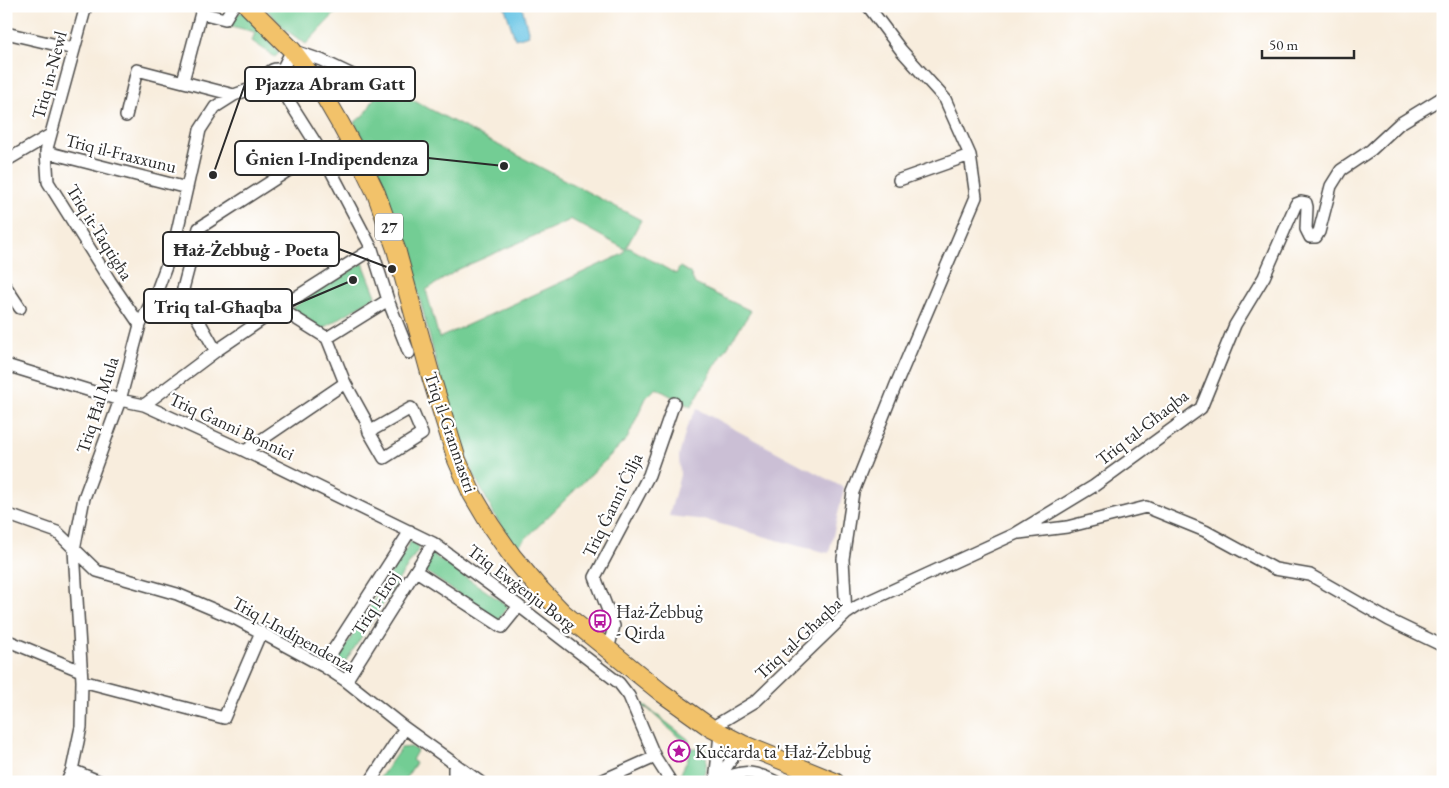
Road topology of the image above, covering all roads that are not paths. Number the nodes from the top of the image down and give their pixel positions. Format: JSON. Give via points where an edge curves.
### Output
{"nodes":[{"id":1,"x":86,"y":6,"type":"edge"},
{"id":2,"x":233,"y":6,"type":"edge"},
{"id":3,"x":248,"y":6,"type":"edge"},
{"id":4,"x":868,"y":6,"type":"edge"},
{"id":5,"x":6,"y":33,"type":"edge"},
{"id":6,"x":74,"y":49,"type":"junction"},
{"id":7,"x":292,"y":50,"type":"junction"},
{"id":8,"x":282,"y":70,"type":"junction"},
{"id":9,"x":183,"y":81,"type":"junction"},
{"id":10,"x":267,"y":83,"type":"junction"},
{"id":11,"x":318,"y":85,"type":"junction"},
{"id":12,"x":285,"y":87,"type":"junction"},
{"id":13,"x":380,"y":88,"type":"dead end"},
{"id":14,"x":234,"y":95,"type":"junction"},
{"id":15,"x":1443,"y":97,"type":"edge"},
{"id":16,"x":126,"y":116,"type":"dead end"},
{"id":17,"x":50,"y":135,"type":"junction"},
{"id":18,"x":320,"y":150,"type":"junction"},
{"id":19,"x":46,"y":152,"type":"junction"},
{"id":20,"x":6,"y":155,"type":"edge"},
{"id":21,"x":970,"y":155,"type":"junction"},
{"id":22,"x":899,"y":180,"type":"dead end"},
{"id":23,"x":187,"y":188,"type":"junction"},
{"id":24,"x":372,"y":249,"type":"junction"},
{"id":25,"x":6,"y":287,"type":"edge"},
{"id":26,"x":388,"y":300,"type":"junction"},
{"id":27,"x":20,"y":308,"type":"dead end"},
{"id":28,"x":278,"y":308,"type":"junction"},
{"id":29,"x":140,"y":325,"type":"junction"},
{"id":30,"x":327,"y":338,"type":"junction"},
{"id":31,"x":216,"y":351,"type":"junction"},
{"id":32,"x":409,"y":353,"type":"dead end"},
{"id":33,"x":6,"y":365,"type":"edge"},
{"id":34,"x":345,"y":383,"type":"junction"},
{"id":35,"x":120,"y":400,"type":"junction"},
{"id":36,"x":674,"y":403,"type":"dead end"},
{"id":37,"x":144,"y":405,"type":"junction"},
{"id":38,"x":370,"y":432,"type":"junction"},
{"id":39,"x":245,"y":451,"type":"junction"},
{"id":40,"x":6,"y":514,"type":"edge"},
{"id":41,"x":410,"y":531,"type":"junction"},
{"id":42,"x":1015,"y":534,"type":"junction"},
{"id":43,"x":433,"y":543,"type":"junction"},
{"id":44,"x":74,"y":550,"type":"junction"},
{"id":45,"x":416,"y":571,"type":"junction"},
{"id":46,"x":519,"y":606,"type":"junction"},
{"id":47,"x":846,"y":614,"type":"junction"},
{"id":48,"x":261,"y":632,"type":"junction"},
{"id":49,"x":6,"y":640,"type":"edge"},
{"id":50,"x":1443,"y":646,"type":"edge"},
{"id":51,"x":608,"y":650,"type":"junction"},
{"id":52,"x":324,"y":666,"type":"junction"},
{"id":53,"x":81,"y":676,"type":"junction"},
{"id":54,"x":346,"y":682,"type":"junction"},
{"id":55,"x":405,"y":728,"type":"junction"},
{"id":56,"x":715,"y":731,"type":"junction"},
{"id":57,"x":742,"y":744,"type":"junction"},
{"id":58,"x":655,"y":757,"type":"junction"},
{"id":59,"x":454,"y":764,"type":"junction"},
{"id":60,"x":72,"y":770,"type":"junction"},
{"id":61,"x":67,"y":782,"type":"edge"},
{"id":62,"x":101,"y":782,"type":"edge"},
{"id":63,"x":370,"y":782,"type":"edge"},
{"id":64,"x":454,"y":782,"type":"edge"},
{"id":65,"x":480,"y":782,"type":"edge"},
{"id":66,"x":599,"y":782,"type":"edge"},
{"id":67,"x":671,"y":782,"type":"edge"},
{"id":68,"x":716,"y":782,"type":"edge"},
{"id":69,"x":776,"y":782,"type":"edge"},
{"id":70,"x":835,"y":782,"type":"edge"}],
"edges":[{"from":1,"to":6,"type":"street","name":"Triq in-Newl"},
{"from":2,"to":9,"type":"street","via":[[225,19],[201,13]]},
{"from":3,"to":7,"type":"main road","name":"Triq il-Granmastri","number":"27"},
{"from":4,"to":21,"type":"street","via":[[944,99]]},
{"from":5,"to":6,"type":"street"},
{"from":6,"to":17,"type":"street","name":"Triq in-Newl"},
{"from":7,"to":8,"type":"street"},
{"from":7,"to":11,"type":"main road","name":"Triq il-Granmastri","number":"27"},
{"from":7,"to":13,"type":"street"},
{"from":8,"to":10,"type":"street","via":[[275,69],[269,73]]},
{"from":8,"to":12,"type":"street","via":[[287,75]]},
{"from":9,"to":14,"type":"street"},
{"from":9,"to":16,"type":"street","via":[[137,70]]},
{"from":10,"to":12,"type":"street","via":[[275,91]]},
{"from":10,"to":14,"type":"street","name":"Triq Ħal Mula"},
{"from":11,"to":12,"type":"street"},
{"from":11,"to":51,"type":"main road","name":"Triq il-Granmastri","number":"27","via":[[376,193],[403,270],[457,460],[472,494],[507,549],[537,586],[563,613]]},
{"from":12,"to":18,"type":"street"},
{"from":14,"to":23,"type":"street","name":"Triq Ħal Mula","via":[[215,107],[200,130]]},
{"from":15,"to":42,"type":"street","name":"Triq tal-Għaqba","via":[[1399,124],[1371,150],[1341,170],[1331,186],[1316,237],[1310,236],[1306,228],[1306,203],[1296,204],[1264,277],[1234,325],[1201,408],[1094,486]]},
{"from":17,"to":19,"type":"street","name":"Triq in-Newl"},
{"from":17,"to":20,"type":"street","via":[[9,159]]},
{"from":18,"to":24,"type":"street"},
{"from":18,"to":31,"type":"street","via":[[199,228],[183,289],[186,300]]},
{"from":19,"to":23,"type":"street","name":"Triq il-Fraxxunu"},
{"from":19,"to":29,"type":"street","name":"Triq it-Taqtigħa","via":[[48,182]]},
{"from":21,"to":22,"type":"street"},
{"from":21,"to":47,"type":"street","via":[[976,197],[853,492],[843,559]]},
{"from":23,"to":29,"type":"street","name":"Triq Ħal Mula","via":[[174,245]]},
{"from":24,"to":26,"type":"street"},
{"from":24,"to":28,"type":"street"},
{"from":25,"to":27,"type":"street"},
{"from":26,"to":30,"type":"street"},
{"from":26,"to":32,"type":"street"},
{"from":28,"to":30,"type":"street"},
{"from":28,"to":31,"type":"street"},
{"from":29,"to":35,"type":"street","name":"Triq Ħal Mula"},
{"from":30,"to":34,"type":"street"},
{"from":31,"to":37,"type":"street"},
{"from":33,"to":35,"type":"street","name":"Triq Ġanni Bonnici"},
{"from":34,"to":38,"type":"street"},
{"from":34,"to":39,"type":"street"},
{"from":35,"to":37,"type":"street","name":"Triq Ġanni Bonnici"},
{"from":35,"to":44,"type":"street","name":"Triq Ħal Mula","via":[[84,498]]},
{"from":36,"to":51,"type":"street","name":"Triq Ġanni Ċilja","via":[[649,475],[596,577],[614,626]]},
{"from":37,"to":39,"type":"street","name":"Triq Ġanni Bonnici"},
{"from":38,"to":38,"type":"street","via":[[384,458],[422,434],[411,408]]},
{"from":39,"to":41,"type":"street","name":"Triq Ġanni Bonnici"},
{"from":40,"to":44,"type":"street","name":"Triq l-Indipendenza","via":[[57,532]]},
{"from":41,"to":43,"type":"street","name":"Triq Ġanni Bonnici"},
{"from":41,"to":52,"type":"street","name":"Triq l-Eroj"},
{"from":42,"to":47,"type":"street","name":"Triq tal-Għaqba"},
{"from":42,"to":50,"type":"street","via":[[1067,528],[1146,507],[1206,531],[1275,569],[1310,574],[1389,620]]},
{"from":43,"to":45,"type":"street","name":"Triq l-Eroj"},
{"from":43,"to":46,"type":"street","name":"Triq Ewġenju Borg"},
{"from":44,"to":48,"type":"street","name":"Triq l-Indipendenza","via":[[97,570],[176,594]]},
{"from":44,"to":53,"type":"street","name":"Triq Ħal Mula"},
{"from":45,"to":46,"type":"street","via":[[502,627]]},
{"from":45,"to":54,"type":"street","name":"Triq l-Eroj"},
{"from":46,"to":58,"type":"street","name":"Triq Ewġenju Borg","via":[[619,683],[629,696]]},
{"from":47,"to":56,"type":"street","name":"Triq tal-Għaqba","via":[[756,701]]},
{"from":48,"to":52,"type":"street","name":"Triq l-Indipendenza"},
{"from":48,"to":53,"type":"street","via":[[224,718]]},
{"from":49,"to":53,"type":"street"},
{"from":51,"to":56,"type":"main road","name":"Triq il-Granmastri","number":"27"},
{"from":52,"to":54,"type":"street","name":"Triq l-Indipendenza"},
{"from":53,"to":60,"type":"street","name":"Triq Ħal Mula","via":[[81,727]]},
{"from":54,"to":55,"type":"street","name":"Triq l-Indipendenza"},
{"from":55,"to":59,"type":"street","name":"Triq l-Indipendenza"},
{"from":55,"to":63,"type":"street"},
{"from":56,"to":57,"type":"main road","name":"Triq il-Granmastri","number":"27"},
{"from":56,"to":68,"type":"street"},
{"from":57,"to":68,"type":"street"},
{"from":57,"to":70,"type":"main road","name":"Triq il-Granmastri","number":"27"},
{"from":58,"to":66,"type":"street"},
{"from":58,"to":67,"type":"street","name":"Triq Ewġenju Borg"},
{"from":59,"to":64,"type":"street"},
{"from":59,"to":65,"type":"street","name":"Triq l-Indipendenza"},
{"from":60,"to":61,"type":"street","name":"Triq Ħal Mula"},
{"from":60,"to":62,"type":"street"},
{"from":68,"to":69,"type":"street","via":[[744,771],[760,773]]}]}
